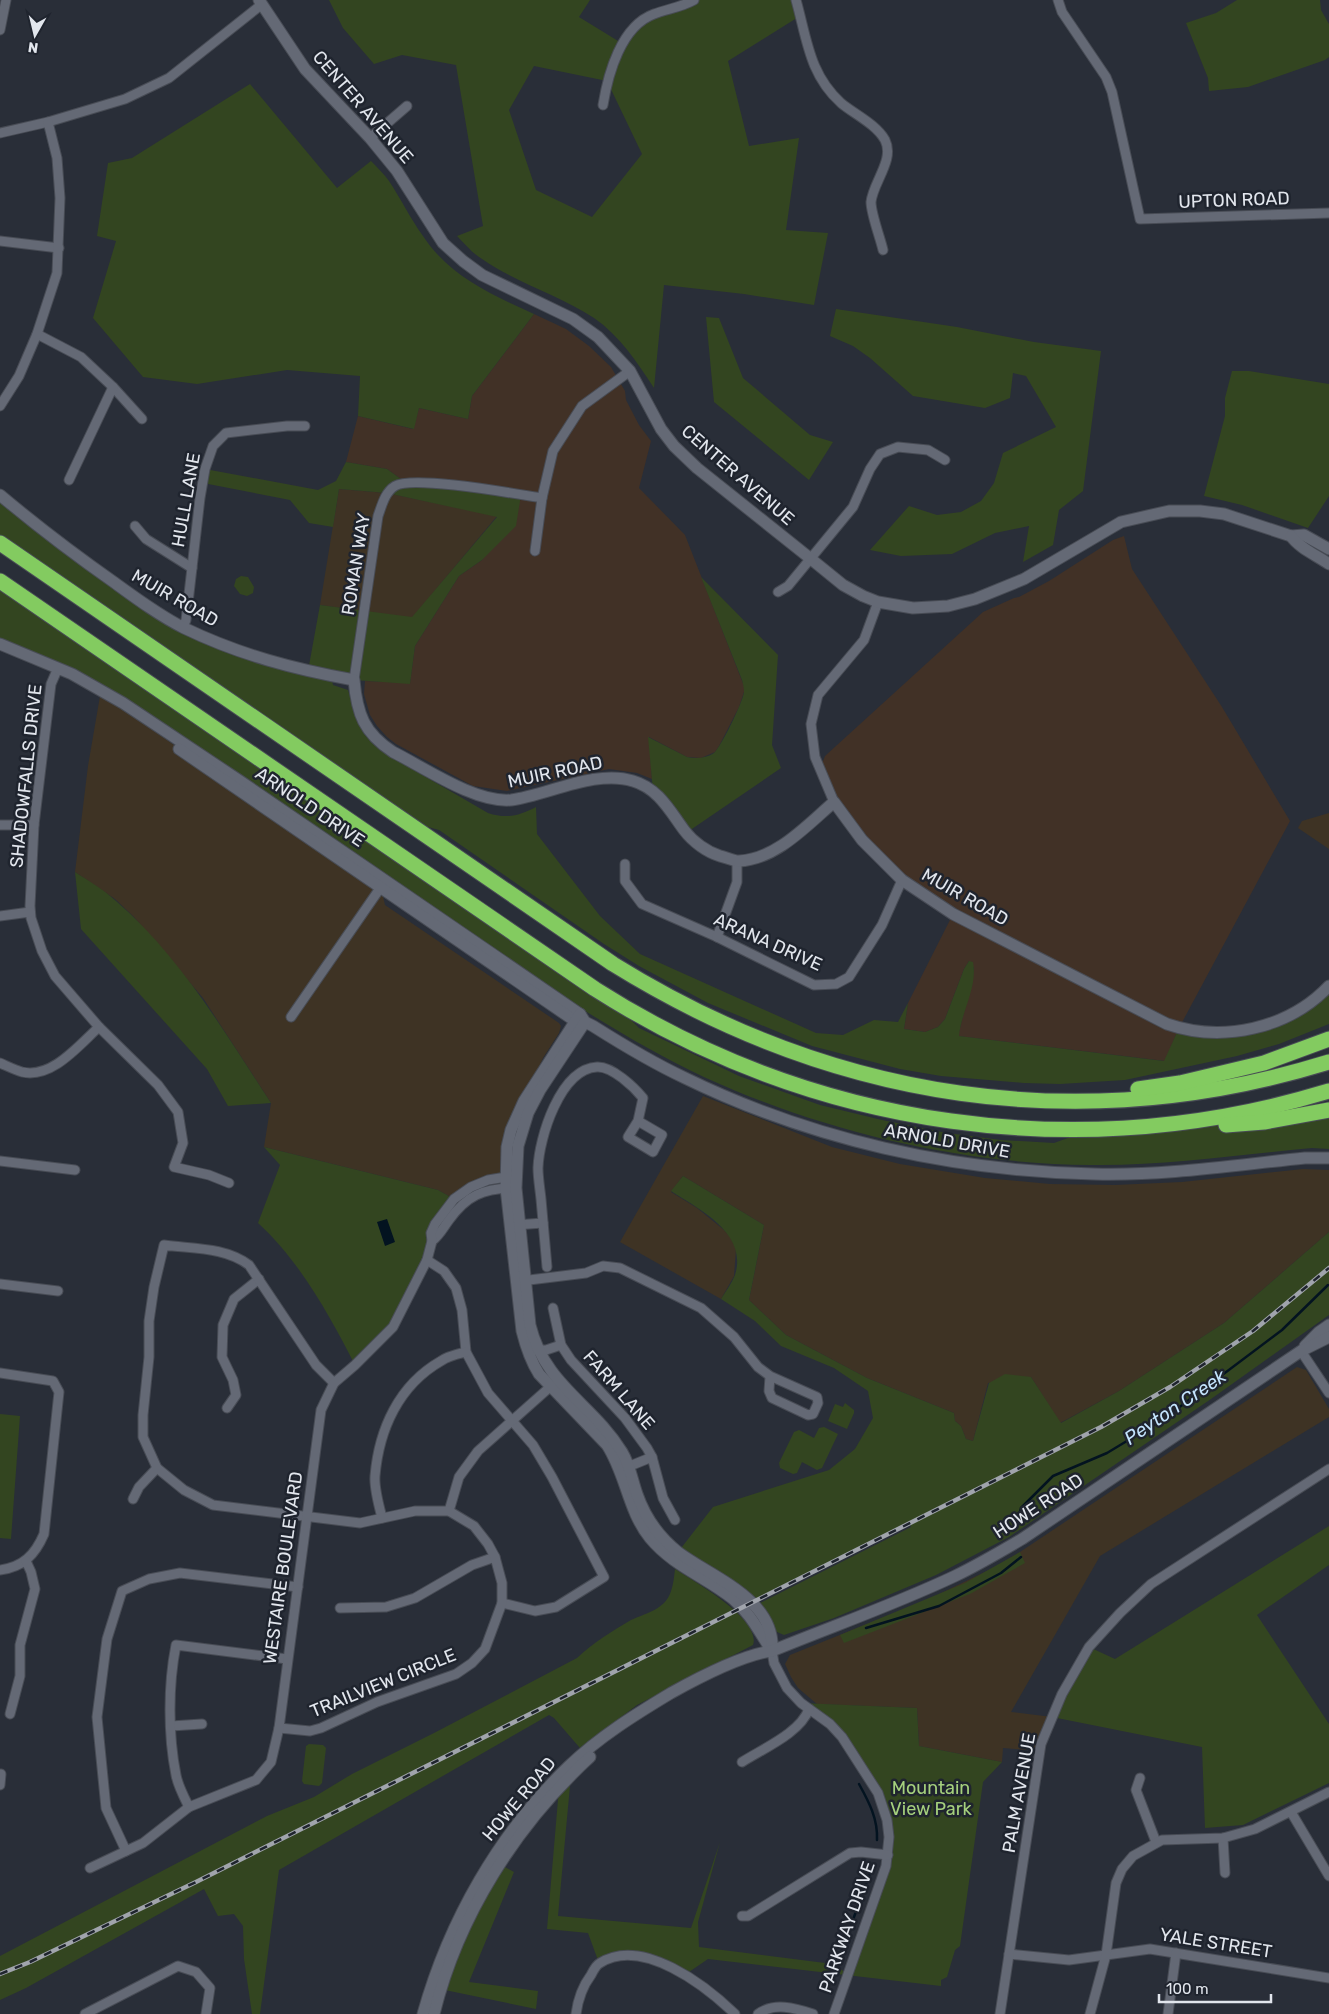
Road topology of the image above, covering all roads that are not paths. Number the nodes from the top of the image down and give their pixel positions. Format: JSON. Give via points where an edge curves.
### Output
{"nodes":[{"id":1,"x":6,"y":0,"type":"edge"},
{"id":2,"x":694,"y":0,"type":"edge"},
{"id":3,"x":796,"y":0,"type":"edge"},
{"id":4,"x":1058,"y":0,"type":"edge"},
{"id":5,"x":260,"y":2,"type":"edge"},
{"id":6,"x":0,"y":30,"type":"edge"},
{"id":7,"x":603,"y":105,"type":"dead end"},
{"id":8,"x":408,"y":106,"type":"dead end"},
{"id":9,"x":48,"y":122,"type":"junction"},
{"id":10,"x":0,"y":133,"type":"edge"},
{"id":11,"x":370,"y":138,"type":"junction"},
{"id":12,"x":1329,"y":214,"type":"edge"},
{"id":13,"x":0,"y":240,"type":"edge"},
{"id":14,"x":59,"y":248,"type":"junction"},
{"id":15,"x":883,"y":250,"type":"dead end"},
{"id":16,"x":37,"y":334,"type":"junction"},
{"id":17,"x":630,"y":371,"type":"junction"},
{"id":18,"x":114,"y":387,"type":"junction"},
{"id":19,"x":0,"y":406,"type":"edge"},
{"id":20,"x":142,"y":419,"type":"dead end"},
{"id":21,"x":305,"y":426,"type":"dead end"},
{"id":22,"x":945,"y":460,"type":"dead end"},
{"id":23,"x":70,"y":480,"type":"dead end"},
{"id":24,"x":0,"y":495,"type":"edge"},
{"id":25,"x":542,"y":498,"type":"junction"},
{"id":26,"x":135,"y":526,"type":"dead end"},
{"id":27,"x":1291,"y":536,"type":"junction"},
{"id":28,"x":0,"y":543,"type":"edge"},
{"id":29,"x":1329,"y":548,"type":"edge"},
{"id":30,"x":535,"y":551,"type":"dead end"},
{"id":31,"x":811,"y":560,"type":"junction"},
{"id":32,"x":1329,"y":564,"type":"edge"},
{"id":33,"x":192,"y":568,"type":"junction"},
{"id":34,"x":0,"y":581,"type":"edge"},
{"id":35,"x":0,"y":585,"type":"edge"},
{"id":36,"x":778,"y":592,"type":"dead end"},
{"id":37,"x":878,"y":602,"type":"junction"},
{"id":38,"x":35,"y":605,"type":"junction"},
{"id":39,"x":183,"y":628,"type":"junction"},
{"id":40,"x":0,"y":644,"type":"edge"},
{"id":41,"x":0,"y":650,"type":"edge"},
{"id":42,"x":57,"y":671,"type":"junction"},
{"id":43,"x":354,"y":680,"type":"junction"},
{"id":44,"x":834,"y":802,"type":"junction"},
{"id":45,"x":0,"y":825,"type":"edge"},
{"id":46,"x":34,"y":825,"type":"junction"},
{"id":47,"x":737,"y":861,"type":"junction"},
{"id":48,"x":625,"y":864,"type":"dead end"},
{"id":49,"x":902,"y":880,"type":"junction"},
{"id":50,"x":383,"y":884,"type":"junction"},
{"id":51,"x":30,"y":912,"type":"junction"},
{"id":52,"x":0,"y":916,"type":"edge"},
{"id":53,"x":717,"y":937,"type":"junction"},
{"id":54,"x":1329,"y":986,"type":"edge"},
{"id":55,"x":291,"y":1017,"type":"dead end"},
{"id":56,"x":580,"y":1019,"type":"junction"},
{"id":57,"x":99,"y":1028,"type":"junction"},
{"id":58,"x":1329,"y":1039,"type":"edge"},
{"id":59,"x":1329,"y":1062,"type":"edge"},
{"id":60,"x":0,"y":1063,"type":"edge"},
{"id":61,"x":1329,"y":1091,"type":"edge"},
{"id":62,"x":1055,"y":1101,"type":"junction"},
{"id":63,"x":1329,"y":1110,"type":"edge"},
{"id":64,"x":638,"y":1121,"type":"dead end"},
{"id":65,"x":1177,"y":1124,"type":"junction"},
{"id":66,"x":1329,"y":1158,"type":"edge"},
{"id":67,"x":0,"y":1161,"type":"edge"},
{"id":68,"x":75,"y":1170,"type":"dead end"},
{"id":69,"x":511,"y":1182,"type":"junction"},
{"id":70,"x":229,"y":1183,"type":"dead end"},
{"id":71,"x":543,"y":1222,"type":"junction"},
{"id":72,"x":515,"y":1225,"type":"junction"},
{"id":73,"x":427,"y":1260,"type":"junction"},
{"id":74,"x":548,"y":1267,"type":"dead end"},
{"id":75,"x":259,"y":1279,"type":"junction"},
{"id":76,"x":521,"y":1281,"type":"junction"},
{"id":77,"x":0,"y":1284,"type":"edge"},
{"id":78,"x":58,"y":1292,"type":"dead end"},
{"id":79,"x":553,"y":1308,"type":"dead end"},
{"id":80,"x":1329,"y":1325,"type":"edge"},
{"id":81,"x":1329,"y":1337,"type":"edge"},
{"id":82,"x":561,"y":1345,"type":"junction"},
{"id":83,"x":526,"y":1348,"type":"junction"},
{"id":84,"x":538,"y":1350,"type":"junction"},
{"id":85,"x":1301,"y":1351,"type":"junction"},
{"id":86,"x":466,"y":1352,"type":"junction"},
{"id":87,"x":0,"y":1373,"type":"edge"},
{"id":88,"x":770,"y":1376,"type":"junction"},
{"id":89,"x":334,"y":1383,"type":"junction"},
{"id":90,"x":550,"y":1387,"type":"junction"},
{"id":91,"x":567,"y":1390,"type":"junction"},
{"id":92,"x":1329,"y":1393,"type":"edge"},
{"id":93,"x":227,"y":1408,"type":"dead end"},
{"id":94,"x":512,"y":1420,"type":"junction"},
{"id":95,"x":652,"y":1457,"type":"junction"},
{"id":96,"x":157,"y":1468,"type":"junction"},
{"id":97,"x":625,"y":1468,"type":"junction"},
{"id":98,"x":1329,"y":1469,"type":"edge"},
{"id":99,"x":133,"y":1499,"type":"dead end"},
{"id":100,"x":449,"y":1510,"type":"junction"},
{"id":101,"x":306,"y":1516,"type":"junction"},
{"id":102,"x":382,"y":1518,"type":"junction"},
{"id":103,"x":675,"y":1520,"type":"dead end"},
{"id":104,"x":495,"y":1558,"type":"junction"},
{"id":105,"x":26,"y":1561,"type":"junction"},
{"id":106,"x":0,"y":1570,"type":"edge"},
{"id":107,"x":298,"y":1587,"type":"junction"},
{"id":108,"x":502,"y":1603,"type":"junction"},
{"id":109,"x":340,"y":1608,"type":"dead end"},
{"id":110,"x":772,"y":1651,"type":"junction"},
{"id":111,"x":287,"y":1659,"type":"junction"},
{"id":112,"x":809,"y":1709,"type":"junction"},
{"id":113,"x":10,"y":1714,"type":"dead end"},
{"id":114,"x":202,"y":1724,"type":"dead end"},
{"id":115,"x":171,"y":1726,"type":"junction"},
{"id":116,"x":280,"y":1728,"type":"junction"},
{"id":117,"x":742,"y":1762,"type":"dead end"},
{"id":118,"x":1,"y":1774,"type":"dead end"},
{"id":119,"x":1140,"y":1778,"type":"dead end"},
{"id":120,"x":0,"y":1785,"type":"edge"},
{"id":121,"x":1329,"y":1792,"type":"edge"},
{"id":122,"x":189,"y":1807,"type":"junction"},
{"id":123,"x":1291,"y":1812,"type":"junction"},
{"id":124,"x":1223,"y":1838,"type":"junction"},
{"id":125,"x":1156,"y":1842,"type":"junction"},
{"id":126,"x":126,"y":1851,"type":"junction"},
{"id":127,"x":888,"y":1856,"type":"junction"},
{"id":128,"x":90,"y":1868,"type":"dead end"},
{"id":129,"x":1225,"y":1873,"type":"dead end"},
{"id":130,"x":1329,"y":1876,"type":"edge"},
{"id":131,"x":742,"y":1916,"type":"dead end"},
{"id":132,"x":1176,"y":1953,"type":"junction"},
{"id":133,"x":1009,"y":1954,"type":"junction"},
{"id":134,"x":1106,"y":1955,"type":"junction"},
{"id":135,"x":1329,"y":1978,"type":"edge"},
{"id":136,"x":85,"y":2014,"type":"edge"},
{"id":137,"x":206,"y":2014,"type":"edge"},
{"id":138,"x":423,"y":2014,"type":"edge"},
{"id":139,"x":434,"y":2014,"type":"edge"},
{"id":140,"x":576,"y":2014,"type":"edge"},
{"id":141,"x":735,"y":2014,"type":"edge"},
{"id":142,"x":758,"y":2014,"type":"edge"},
{"id":143,"x":812,"y":2014,"type":"edge"},
{"id":144,"x":834,"y":2014,"type":"edge"},
{"id":145,"x":1000,"y":2014,"type":"edge"},
{"id":146,"x":1090,"y":2014,"type":"edge"},
{"id":147,"x":1168,"y":2014,"type":"edge"}],
"edges":[{"from":1,"to":6,"type":"street"},
{"from":2,"to":7,"type":"street","via":[[651,15],[628,33],[607,81]]},
{"from":3,"to":15,"type":"street","via":[[807,47],[818,76],[840,102],[885,140],[885,167],[873,191],[871,204]]},
{"from":4,"to":12,"type":"street","name":"UPTON ROAD","via":[[1062,12],[1109,85],[1140,220]]},
{"from":5,"to":9,"type":"street","via":[[169,78],[126,99]]},
{"from":5,"to":11,"type":"street","name":"CENTER AVENUE","via":[[305,69]]},
{"from":8,"to":11,"type":"street"},
{"from":9,"to":10,"type":"street"},
{"from":9,"to":14,"type":"street","via":[[57,158]]},
{"from":11,"to":17,"type":"street","name":"CENTER AVENUE","via":[[398,171],[443,243],[463,261],[498,283],[573,319],[598,337]]},
{"from":13,"to":14,"type":"street"},
{"from":14,"to":16,"type":"street","via":[[57,273]]},
{"from":16,"to":18,"type":"street","via":[[82,357]]},
{"from":16,"to":19,"type":"street","via":[[19,376]]},
{"from":17,"to":25,"type":"street","via":[[582,406],[553,452]]},
{"from":17,"to":31,"type":"street","name":"CENTER AVENUE","via":[[661,429],[674,446]]},
{"from":18,"to":20,"type":"street"},
{"from":18,"to":23,"type":"street"},
{"from":21,"to":33,"type":"street","name":"HULL LANE","via":[[226,433],[213,446],[204,476]]},
{"from":22,"to":31,"type":"street","via":[[928,450],[898,447],[880,454],[853,506]]},
{"from":24,"to":39,"type":"street","name":"MUIR ROAD","via":[[76,555]]},
{"from":25,"to":30,"type":"street"},
{"from":25,"to":43,"type":"street","name":"ROMAN WAY","via":[[405,482],[387,493],[378,516]]},
{"from":26,"to":33,"type":"street","via":[[146,539]]},
{"from":27,"to":29,"type":"street","name":"CENTER AVENUE","via":[[1304,535]]},
{"from":27,"to":32,"type":"street","name":"CENTER AVENUE","via":[[1296,544]]},
{"from":27,"to":37,"type":"street","name":"CENTER AVENUE","via":[[1224,514],[1169,511],[1122,522],[1024,579],[976,598],[931,608]]},
{"from":28,"to":62,"type":"highway","via":[[597,954],[703,1016],[768,1044],[858,1073],[951,1092]]},
{"from":31,"to":36,"type":"street","via":[[788,586]]},
{"from":31,"to":37,"type":"street","name":"CENTER AVENUE","via":[[843,585]]},
{"from":33,"to":39,"type":"street","name":"HULL LANE"},
{"from":34,"to":38,"type":"highway"},
{"from":35,"to":38,"type":"highway"},
{"from":37,"to":44,"type":"street","via":[[864,640],[818,695],[811,724],[814,757]]},
{"from":38,"to":65,"type":"highway","via":[[595,989],[710,1052],[816,1092],[934,1120],[1056,1130]]},
{"from":39,"to":43,"type":"street","name":"MUIR ROAD","via":[[276,664]]},
{"from":40,"to":42,"type":"street","name":"ARNOLD DRIVE"},
{"from":41,"to":42,"type":"street","name":"ARNOLD DRIVE"},
{"from":42,"to":46,"type":"street","name":"SHADOWFALLS DRIVE","via":[[51,684]]},
{"from":42,"to":50,"type":"street","name":"ARNOLD DRIVE","via":[[141,721],[211,772]]},
{"from":43,"to":47,"type":"street","name":"MUIR ROAD","via":[[359,713],[381,744],[475,794],[500,801],[609,778],[634,781],[653,790],[686,833],[708,852]]},
{"from":44,"to":47,"type":"street","name":"MUIR ROAD","via":[[766,855]]},
{"from":44,"to":49,"type":"street","name":"MUIR ROAD","via":[[862,840]]},
{"from":45,"to":46,"type":"street"},
{"from":46,"to":51,"type":"street","name":"SHADOWFALLS DRIVE"},
{"from":47,"to":53,"type":"street","via":[[737,882]]},
{"from":48,"to":53,"type":"street","name":"ARANA DRIVE","via":[[625,881],[642,904]]},
{"from":49,"to":53,"type":"street","name":"ARANA DRIVE","via":[[877,932],[848,977],[836,984],[814,985]]},
{"from":49,"to":54,"type":"street","name":"MUIR ROAD","via":[[953,914],[1166,1024],[1188,1031],[1224,1033],[1252,1030],[1306,1005]]},
{"from":50,"to":55,"type":"street"},
{"from":50,"to":56,"type":"street","name":"ARNOLD DRIVE"},
{"from":51,"to":52,"type":"street"},
{"from":51,"to":57,"type":"street","name":"SHADOWFALLS DRIVE","via":[[42,951],[55,976]]},
{"from":56,"to":66,"type":"street","name":"ARNOLD DRIVE","via":[[686,1079],[751,1107],[858,1142],[940,1160],[1014,1170],[1096,1174],[1156,1173]]},
{"from":56,"to":69,"type":"street","via":[[528,1113]]},
{"from":57,"to":60,"type":"street","via":[[66,1058],[40,1072],[23,1072]]},
{"from":57,"to":70,"type":"street","name":"SHADOWFALLS DRIVE","via":[[158,1085],[178,1112],[183,1143],[174,1167]]},
{"from":58,"to":62,"type":"highway","via":[[1229,1072],[1180,1083]]},
{"from":59,"to":62,"type":"highway","via":[[1193,1093],[1124,1100]]},
{"from":61,"to":65,"type":"highway","via":[[1263,1109]]},
{"from":63,"to":65,"type":"highway","via":[[1264,1122]]},
{"from":64,"to":71,"type":"street","via":[[643,1098],[630,1083],[606,1069],[597,1067],[581,1072],[564,1089],[542,1136],[538,1169]]},
{"from":67,"to":68,"type":"street"},
{"from":69,"to":72,"type":"street"},
{"from":69,"to":73,"type":"street","name":"WESTAIRE BOULEVARD","via":[[488,1180],[472,1186],[454,1199],[431,1233]]},
{"from":71,"to":72,"type":"street"},
{"from":71,"to":74,"type":"street"},
{"from":72,"to":76,"type":"street"},
{"from":73,"to":86,"type":"street","via":[[444,1270],[456,1288],[462,1310]]},
{"from":73,"to":89,"type":"street","name":"WESTAIRE BOULEVARD","via":[[393,1327]]},
{"from":75,"to":89,"type":"street","via":[[316,1365]]},
{"from":75,"to":93,"type":"street","via":[[234,1300],[224,1325],[222,1358],[233,1380],[236,1395]]},
{"from":75,"to":96,"type":"street","via":[[238,1256],[164,1245],[149,1321],[143,1415],[143,1437]]},
{"from":76,"to":83,"type":"street","via":[[522,1331]]},
{"from":76,"to":84,"type":"street"},
{"from":76,"to":88,"type":"street","via":[[586,1273],[603,1266],[620,1268],[702,1308]]},
{"from":77,"to":78,"type":"street"},
{"from":79,"to":82,"type":"street","name":"FARM LANE"},
{"from":80,"to":85,"type":"street","name":"HOWE ROAD"},
{"from":81,"to":85,"type":"street","name":"HOWE ROAD"},
{"from":82,"to":84,"type":"street","name":"FARM LANE"},
{"from":82,"to":95,"type":"street","name":"FARM LANE","via":[[570,1360],[625,1418]]},
{"from":83,"to":84,"type":"street","name":"FARM LANE"},
{"from":83,"to":90,"type":"street","via":[[532,1363]]},
{"from":84,"to":91,"type":"street","via":[[547,1367]]},
{"from":85,"to":92,"type":"street"},
{"from":85,"to":110,"type":"street","name":"HOWE ROAD","via":[[998,1553],[916,1593]]},
{"from":86,"to":94,"type":"street","via":[[488,1393]]},
{"from":86,"to":102,"type":"street","via":[[443,1360],[425,1372],[406,1389],[389,1416],[374,1478]]},
{"from":87,"to":105,"type":"street","via":[[53,1381],[59,1392],[44,1534],[37,1550]]},
{"from":88,"to":88,"type":"street","via":[[818,1397],[813,1414],[808,1415],[772,1398]]},
{"from":89,"to":101,"type":"street","name":"WESTAIRE BOULEVARD","via":[[321,1410]]},
{"from":90,"to":91,"type":"street"},
{"from":90,"to":94,"type":"street"},
{"from":90,"to":97,"type":"street"},
{"from":91,"to":97,"type":"street","via":[[611,1435]]},
{"from":94,"to":100,"type":"street","via":[[478,1450],[459,1477]]},
{"from":94,"to":108,"type":"street","via":[[552,1478],[604,1577],[556,1607],[535,1611]]},
{"from":95,"to":97,"type":"street","name":"FARM LANE"},
{"from":95,"to":103,"type":"street","name":"FARM LANE","via":[[664,1498]]},
{"from":96,"to":99,"type":"street","via":[[139,1487]]},
{"from":96,"to":101,"type":"street","via":[[184,1490],[213,1505]]},
{"from":97,"to":110,"type":"street","via":[[655,1529],[678,1552],[719,1576],[751,1602],[771,1634]]},
{"from":98,"to":133,"type":"street","name":"PALM AVENUE","via":[[1151,1584],[1089,1647],[1062,1694],[1041,1744]]},
{"from":100,"to":102,"type":"street","via":[[415,1511]]},
{"from":100,"to":104,"type":"street","name":"TRAILVIEW CIRCLE","via":[[474,1526]]},
{"from":101,"to":102,"type":"street","via":[[360,1523]]},
{"from":101,"to":107,"type":"street","name":"WESTAIRE BOULEVARD"},
{"from":104,"to":108,"type":"street","name":"TRAILVIEW CIRCLE","via":[[502,1583]]},
{"from":104,"to":109,"type":"street","via":[[472,1565],[415,1598],[386,1607]]},
{"from":105,"to":106,"type":"street"},
{"from":105,"to":113,"type":"street","via":[[35,1589],[20,1645],[20,1676]]},
{"from":107,"to":111,"type":"street","name":"WESTAIRE BOULEVARD"},
{"from":107,"to":126,"type":"street","via":[[180,1573],[149,1579],[122,1591],[107,1639],[97,1717],[106,1808]]},
{"from":108,"to":116,"type":"street","name":"TRAILVIEW CIRCLE","via":[[485,1649],[456,1674],[377,1702],[321,1728],[310,1731]]},
{"from":110,"to":112,"type":"street","name":"PARKWAY DRIVE","via":[[774,1663],[787,1688]]},
{"from":110,"to":138,"type":"street","name":"HOWE ROAD","via":[[759,1652],[702,1677],[648,1707],[584,1752],[540,1796],[506,1839],[474,1890],[445,1949]]},
{"from":110,"to":139,"type":"street","name":"HOWE ROAD","via":[[762,1659],[706,1683],[652,1713],[607,1743],[571,1775],[530,1820],[490,1881],[453,1954]]},
{"from":111,"to":115,"type":"street","via":[[176,1645],[170,1674]]},
{"from":111,"to":116,"type":"street","name":"WESTAIRE BOULEVARD"},
{"from":112,"to":117,"type":"street","via":[[806,1719],[797,1728]]},
{"from":112,"to":127,"type":"street","name":"PARKWAY DRIVE","via":[[842,1737],[878,1793],[887,1820]]},
{"from":114,"to":115,"type":"street"},
{"from":115,"to":122,"type":"street","via":[[176,1777]]},
{"from":116,"to":122,"type":"street","name":"WESTAIRE BOULEVARD","via":[[270,1762],[256,1780]]},
{"from":118,"to":120,"type":"street"},
{"from":119,"to":125,"type":"street","via":[[1136,1790]]},
{"from":121,"to":123,"type":"street"},
{"from":122,"to":126,"type":"street","name":"WESTAIRE BOULEVARD","via":[[144,1843]]},
{"from":123,"to":124,"type":"street"},
{"from":123,"to":130,"type":"street"},
{"from":124,"to":125,"type":"street"},
{"from":124,"to":129,"type":"street"},
{"from":125,"to":134,"type":"street","via":[[1133,1856],[1122,1869],[1116,1883]]},
{"from":126,"to":128,"type":"street","name":"WESTAIRE BOULEVARD"},
{"from":127,"to":131,"type":"street","via":[[850,1853],[748,1916]]},
{"from":127,"to":144,"type":"street","name":"PARKWAY DRIVE"},
{"from":132,"to":134,"type":"street","name":"YALE STREET","via":[[1150,1949]]},
{"from":132,"to":135,"type":"street","name":"YALE STREET"},
{"from":132,"to":147,"type":"street"},
{"from":133,"to":134,"type":"street","name":"YALE STREET","via":[[1069,1960]]},
{"from":133,"to":145,"type":"street","name":"PALM AVENUE"},
{"from":134,"to":146,"type":"street"},
{"from":136,"to":137,"type":"street","via":[[178,1966],[196,1972],[210,1988]]},
{"from":140,"to":141,"type":"street","via":[[584,1985],[599,1963],[621,1955],[658,1961],[686,1974]]},
{"from":142,"to":143,"type":"street","via":[[778,2007]]}]}
